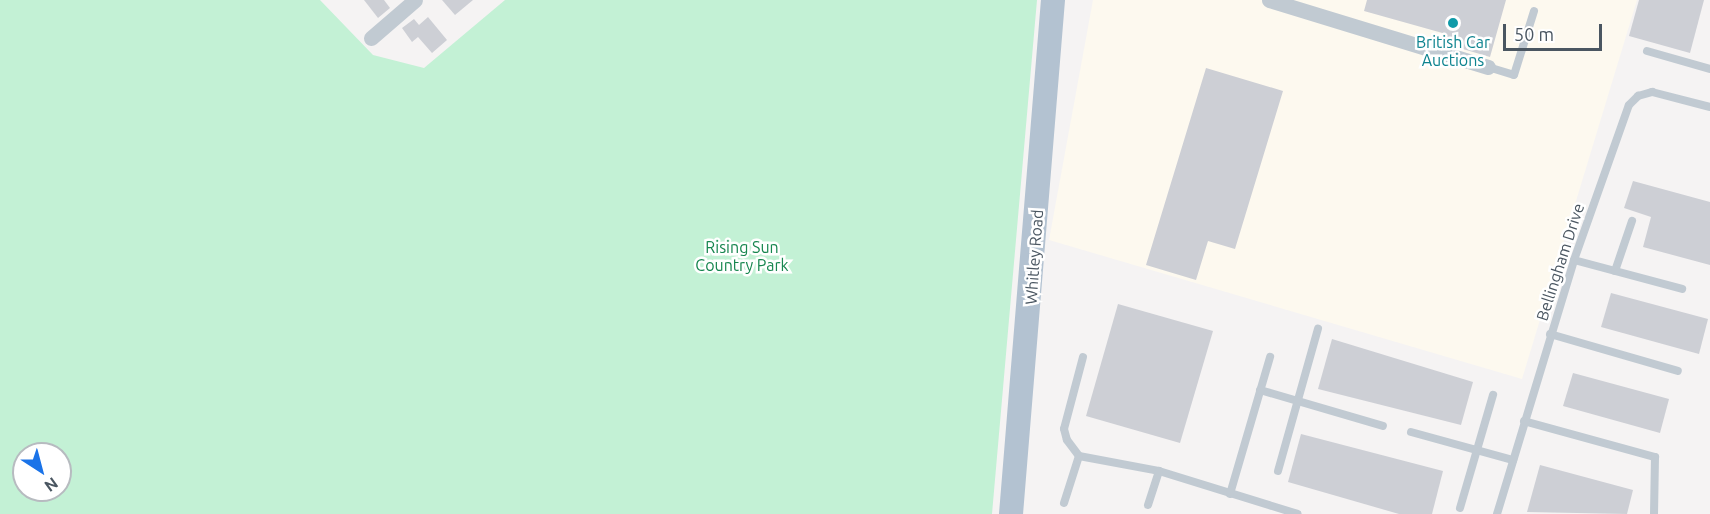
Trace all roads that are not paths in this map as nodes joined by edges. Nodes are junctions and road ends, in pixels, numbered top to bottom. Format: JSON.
{"nodes":[{"id":1,"x":415,"y":0,"type":"edge"},
{"id":2,"x":1053,"y":0,"type":"edge"},
{"id":3,"x":1269,"y":0,"type":"edge"},
{"id":4,"x":1534,"y":12,"type":"dead end"},
{"id":5,"x":371,"y":38,"type":"dead end"},
{"id":6,"x":1647,"y":51,"type":"dead end"},
{"id":7,"x":1488,"y":67,"type":"joint"},
{"id":8,"x":1710,"y":69,"type":"edge"},
{"id":9,"x":1710,"y":107,"type":"edge"},
{"id":10,"x":1632,"y":221,"type":"dead end"},
{"id":11,"x":1574,"y":260,"type":"junction"},
{"id":12,"x":1615,"y":271,"type":"junction"},
{"id":13,"x":1682,"y":289,"type":"dead end"},
{"id":14,"x":1318,"y":329,"type":"dead end"},
{"id":15,"x":1550,"y":334,"type":"junction"},
{"id":16,"x":1083,"y":357,"type":"dead end"},
{"id":17,"x":1270,"y":357,"type":"dead end"},
{"id":18,"x":1678,"y":371,"type":"dead end"},
{"id":19,"x":1260,"y":390,"type":"junction"},
{"id":20,"x":1493,"y":395,"type":"dead end"},
{"id":21,"x":1297,"y":400,"type":"junction"},
{"id":22,"x":1524,"y":421,"type":"junction"},
{"id":23,"x":1383,"y":426,"type":"dead end"},
{"id":24,"x":1412,"y":432,"type":"dead end"},
{"id":25,"x":1477,"y":450,"type":"junction"},
{"id":26,"x":1079,"y":456,"type":"junction"},
{"id":27,"x":1513,"y":460,"type":"junction"},
{"id":28,"x":1159,"y":471,"type":"junction"},
{"id":29,"x":1278,"y":471,"type":"dead end"},
{"id":30,"x":1230,"y":494,"type":"junction"},
{"id":31,"x":1064,"y":503,"type":"dead end"},
{"id":32,"x":1149,"y":505,"type":"dead end"},
{"id":33,"x":1460,"y":508,"type":"dead end"},
{"id":34,"x":1011,"y":514,"type":"edge"},
{"id":35,"x":1298,"y":514,"type":"edge"},
{"id":36,"x":1497,"y":514,"type":"edge"},
{"id":37,"x":1654,"y":514,"type":"edge"}],
"edges":[{"from":1,"to":5,"type":"street"},
{"from":2,"to":34,"type":"main road","name":"Whitley Road"},
{"from":3,"to":7,"type":"street"},
{"from":4,"to":7,"type":"lane"},
{"from":6,"to":8,"type":"lane"},
{"from":9,"to":11,"type":"lane","name":"Bellingham Drive"},
{"from":10,"to":12,"type":"lane"},
{"from":11,"to":12,"type":"lane"},
{"from":11,"to":15,"type":"lane","name":"Bellingham Drive"},
{"from":12,"to":13,"type":"lane"},
{"from":14,"to":21,"type":"lane"},
{"from":15,"to":18,"type":"lane"},
{"from":15,"to":22,"type":"lane","name":"Bellingham Drive"},
{"from":16,"to":26,"type":"lane"},
{"from":17,"to":19,"type":"lane"},
{"from":19,"to":21,"type":"lane"},
{"from":19,"to":30,"type":"lane"},
{"from":20,"to":25,"type":"lane"},
{"from":21,"to":23,"type":"lane"},
{"from":21,"to":29,"type":"lane"},
{"from":22,"to":27,"type":"lane","name":"Bellingham Drive"},
{"from":22,"to":37,"type":"lane"},
{"from":24,"to":25,"type":"lane"},
{"from":25,"to":27,"type":"lane"},
{"from":25,"to":33,"type":"lane"},
{"from":26,"to":28,"type":"lane"},
{"from":26,"to":31,"type":"lane"},
{"from":27,"to":36,"type":"lane","name":"Bellingham Drive"},
{"from":28,"to":30,"type":"lane"},
{"from":28,"to":32,"type":"lane"},
{"from":30,"to":35,"type":"lane"}]}
